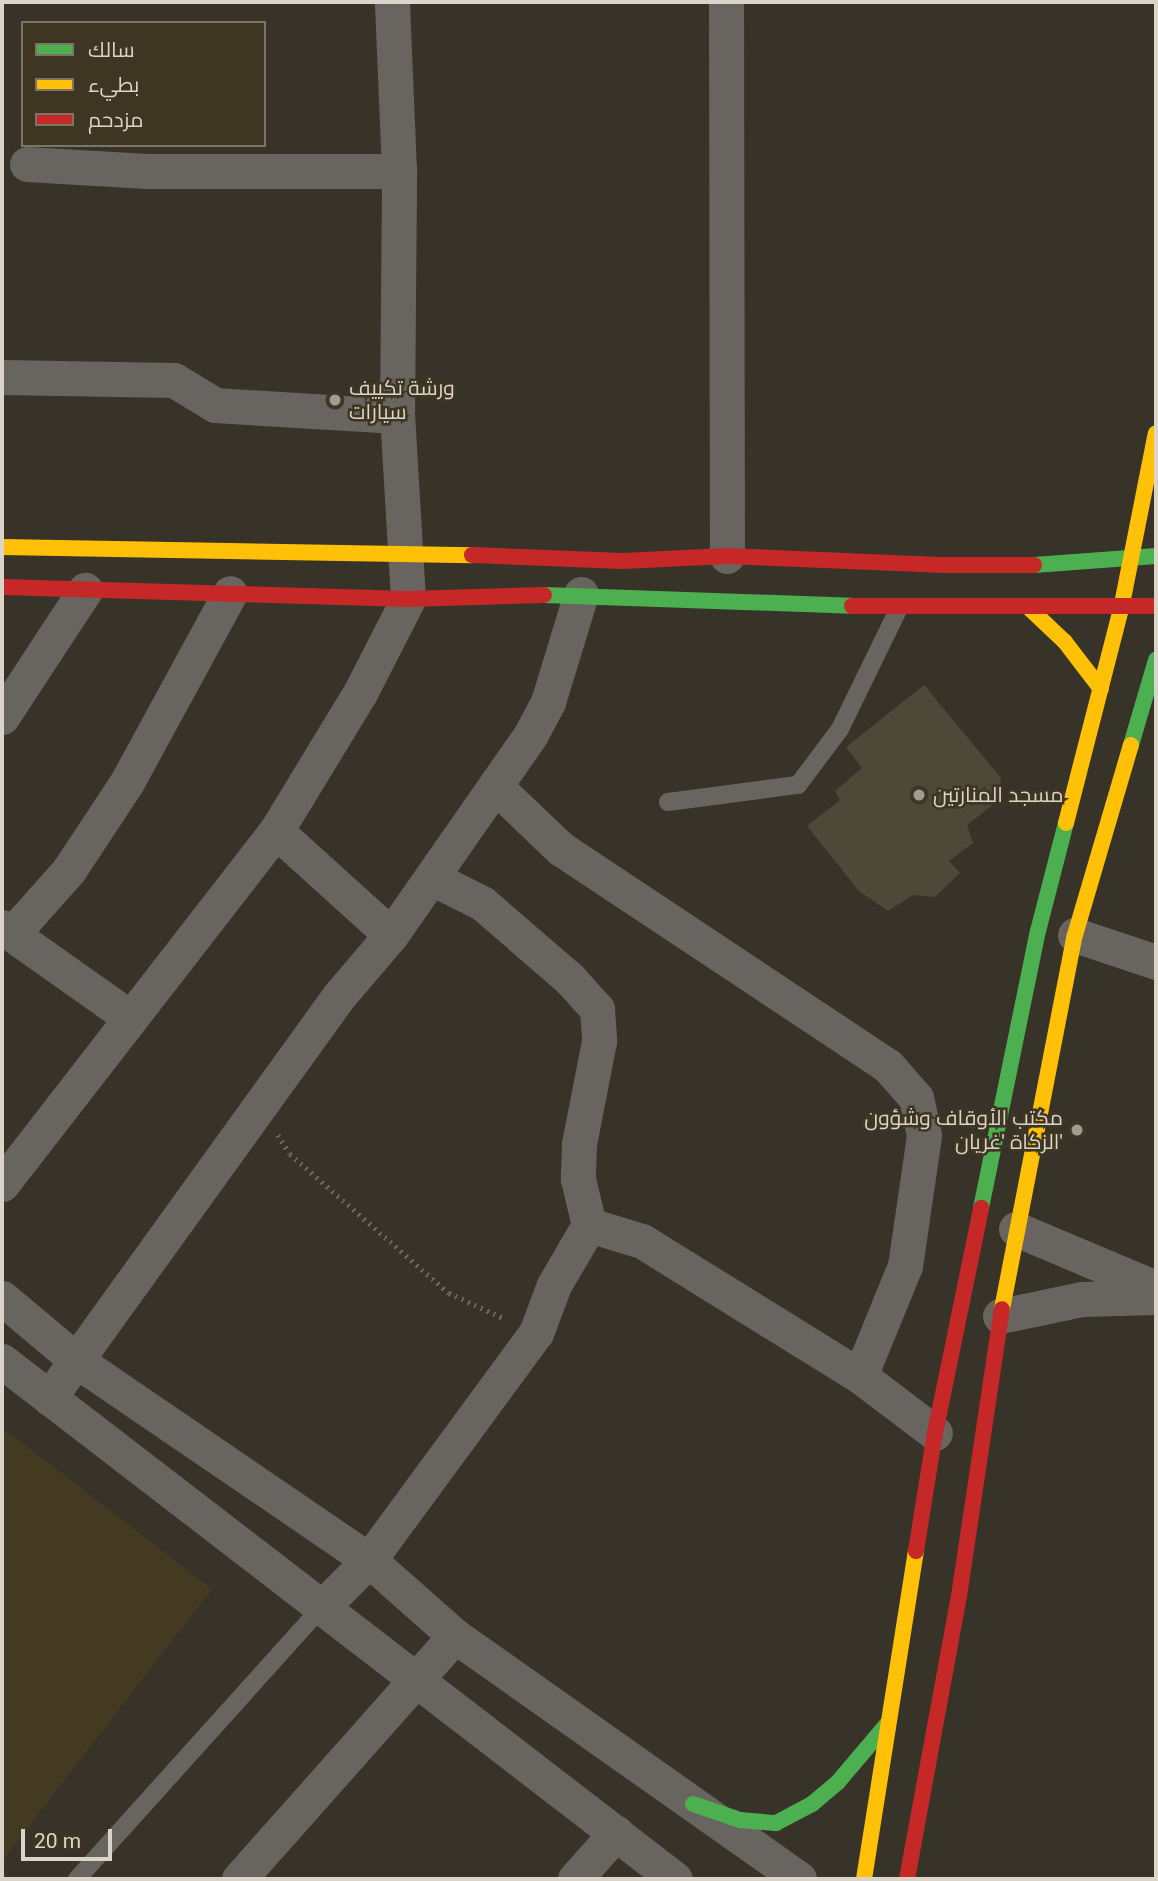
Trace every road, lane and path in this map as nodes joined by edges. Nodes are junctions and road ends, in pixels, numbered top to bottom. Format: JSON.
{"nodes":[{"id":1,"x":392,"y":2,"type":"edge"},
{"id":2,"x":726,"y":2,"type":"edge"},
{"id":3,"x":27,"y":164,"type":"dead end"},
{"id":4,"x":399,"y":171,"type":"junction"},
{"id":5,"x":2,"y":377,"type":"edge"},
{"id":6,"x":397,"y":416,"type":"junction"},
{"id":7,"x":1156,"y":433,"type":"edge"},
{"id":8,"x":2,"y":547,"type":"edge"},
{"id":9,"x":403,"y":552,"type":"junction"},
{"id":10,"x":727,"y":556,"type":"junction"},
{"id":11,"x":1131,"y":556,"type":"junction"},
{"id":12,"x":1156,"y":556,"type":"edge"},
{"id":13,"x":623,"y":578,"type":"junction"},
{"id":14,"x":2,"y":587,"type":"edge"},
{"id":15,"x":85,"y":590,"type":"junction"},
{"id":16,"x":230,"y":593,"type":"junction"},
{"id":17,"x":581,"y":594,"type":"junction"},
{"id":18,"x":408,"y":599,"type":"junction"},
{"id":19,"x":1156,"y":606,"type":"edge"},
{"id":20,"x":1028,"y":607,"type":"junction"},
{"id":21,"x":899,"y":608,"type":"junction"},
{"id":22,"x":1121,"y":609,"type":"junction"},
{"id":23,"x":1156,"y":660,"type":"edge"},
{"id":24,"x":1101,"y":689,"type":"junction"},
{"id":25,"x":2,"y":717,"type":"edge"},
{"id":26,"x":495,"y":786,"type":"junction"},
{"id":27,"x":668,"y":802,"type":"dead end"},
{"id":28,"x":276,"y":831,"type":"junction"},
{"id":29,"x":432,"y":878,"type":"junction"},
{"id":30,"x":7,"y":931,"type":"edge"},
{"id":31,"x":391,"y":935,"type":"junction"},
{"id":32,"x":1075,"y":935,"type":"junction"},
{"id":33,"x":1156,"y":962,"type":"edge"},
{"id":34,"x":129,"y":1017,"type":"junction"},
{"id":35,"x":260,"y":1104,"type":"junction"},
{"id":36,"x":2,"y":1184,"type":"edge"},
{"id":37,"x":589,"y":1225,"type":"junction"},
{"id":38,"x":1016,"y":1229,"type":"junction"},
{"id":39,"x":1156,"y":1288,"type":"edge"},
{"id":40,"x":1156,"y":1297,"type":"edge"},
{"id":41,"x":2,"y":1298,"type":"edge"},
{"id":42,"x":1000,"y":1316,"type":"junction"},
{"id":43,"x":536,"y":1333,"type":"junction"},
{"id":44,"x":2,"y":1361,"type":"edge"},
{"id":45,"x":77,"y":1361,"type":"junction"},
{"id":46,"x":860,"y":1376,"type":"junction"},
{"id":47,"x":49,"y":1398,"type":"junction"},
{"id":48,"x":935,"y":1433,"type":"junction"},
{"id":49,"x":369,"y":1560,"type":"junction"},
{"id":50,"x":322,"y":1607,"type":"junction"},
{"id":51,"x":455,"y":1636,"type":"junction"},
{"id":52,"x":417,"y":1680,"type":"junction"},
{"id":53,"x":889,"y":1721,"type":"junction"},
{"id":54,"x":693,"y":1804,"type":"junction"},
{"id":55,"x":616,"y":1833,"type":"junction"},
{"id":56,"x":77,"y":1879,"type":"edge"},
{"id":57,"x":239,"y":1879,"type":"edge"},
{"id":58,"x":575,"y":1879,"type":"edge"},
{"id":59,"x":675,"y":1879,"type":"edge"},
{"id":60,"x":799,"y":1879,"type":"edge"},
{"id":61,"x":864,"y":1879,"type":"edge"},
{"id":62,"x":907,"y":1879,"type":"edge"}],
"edges":[{"from":1,"to":4,"type":"street"},
{"from":2,"to":10,"type":"street"},
{"from":3,"to":4,"type":"street"},
{"from":4,"to":6,"type":"street"},
{"from":5,"to":6,"type":"street"},
{"from":6,"to":9,"type":"street"},
{"from":7,"to":11,"type":"main road"},
{"from":8,"to":9,"type":"main road"},
{"from":9,"to":13,"type":"main road"},
{"from":9,"to":18,"type":"street"},
{"from":10,"to":11,"type":"main road"},
{"from":10,"to":13,"type":"main road"},
{"from":11,"to":12,"type":"main road"},
{"from":11,"to":22,"type":"main road"},
{"from":13,"to":17,"type":"main road"},
{"from":13,"to":21,"type":"main road"},
{"from":14,"to":15,"type":"main road"},
{"from":15,"to":16,"type":"main road"},
{"from":15,"to":25,"type":"street"},
{"from":16,"to":18,"type":"main road"},
{"from":16,"to":30,"type":"street"},
{"from":17,"to":18,"type":"main road"},
{"from":17,"to":26,"type":"street"},
{"from":18,"to":28,"type":"street"},
{"from":19,"to":22,"type":"main road"},
{"from":20,"to":21,"type":"main road"},
{"from":20,"to":22,"type":"main road"},
{"from":20,"to":24,"type":"main road"},
{"from":21,"to":27,"type":"lane"},
{"from":22,"to":24,"type":"main road"},
{"from":23,"to":32,"type":"main road"},
{"from":24,"to":48,"type":"main road"},
{"from":26,"to":29,"type":"street"},
{"from":26,"to":46,"type":"street"},
{"from":28,"to":31,"type":"street"},
{"from":28,"to":34,"type":"street"},
{"from":29,"to":31,"type":"street"},
{"from":29,"to":37,"type":"street"},
{"from":30,"to":34,"type":"street"},
{"from":31,"to":35,"type":"street"},
{"from":32,"to":33,"type":"street"},
{"from":32,"to":38,"type":"main road"},
{"from":34,"to":36,"type":"street"},
{"from":35,"to":43,"type":"path"},
{"from":35,"to":45,"type":"street"},
{"from":37,"to":43,"type":"street"},
{"from":37,"to":46,"type":"street"},
{"from":38,"to":39,"type":"street"},
{"from":38,"to":42,"type":"main road"},
{"from":40,"to":42,"type":"street"},
{"from":41,"to":45,"type":"street"},
{"from":42,"to":62,"type":"main road"},
{"from":43,"to":49,"type":"street"},
{"from":44,"to":47,"type":"street"},
{"from":45,"to":47,"type":"street"},
{"from":45,"to":49,"type":"street"},
{"from":46,"to":48,"type":"street"},
{"from":47,"to":50,"type":"street"},
{"from":48,"to":53,"type":"main road"},
{"from":49,"to":50,"type":"street"},
{"from":49,"to":51,"type":"street"},
{"from":50,"to":52,"type":"street"},
{"from":50,"to":56,"type":"lane"},
{"from":51,"to":52,"type":"street"},
{"from":51,"to":54,"type":"street"},
{"from":52,"to":55,"type":"street"},
{"from":52,"to":57,"type":"street"},
{"from":53,"to":54,"type":"main road"},
{"from":53,"to":61,"type":"main road"},
{"from":54,"to":60,"type":"street"},
{"from":55,"to":58,"type":"street"},
{"from":55,"to":59,"type":"street"}]}
